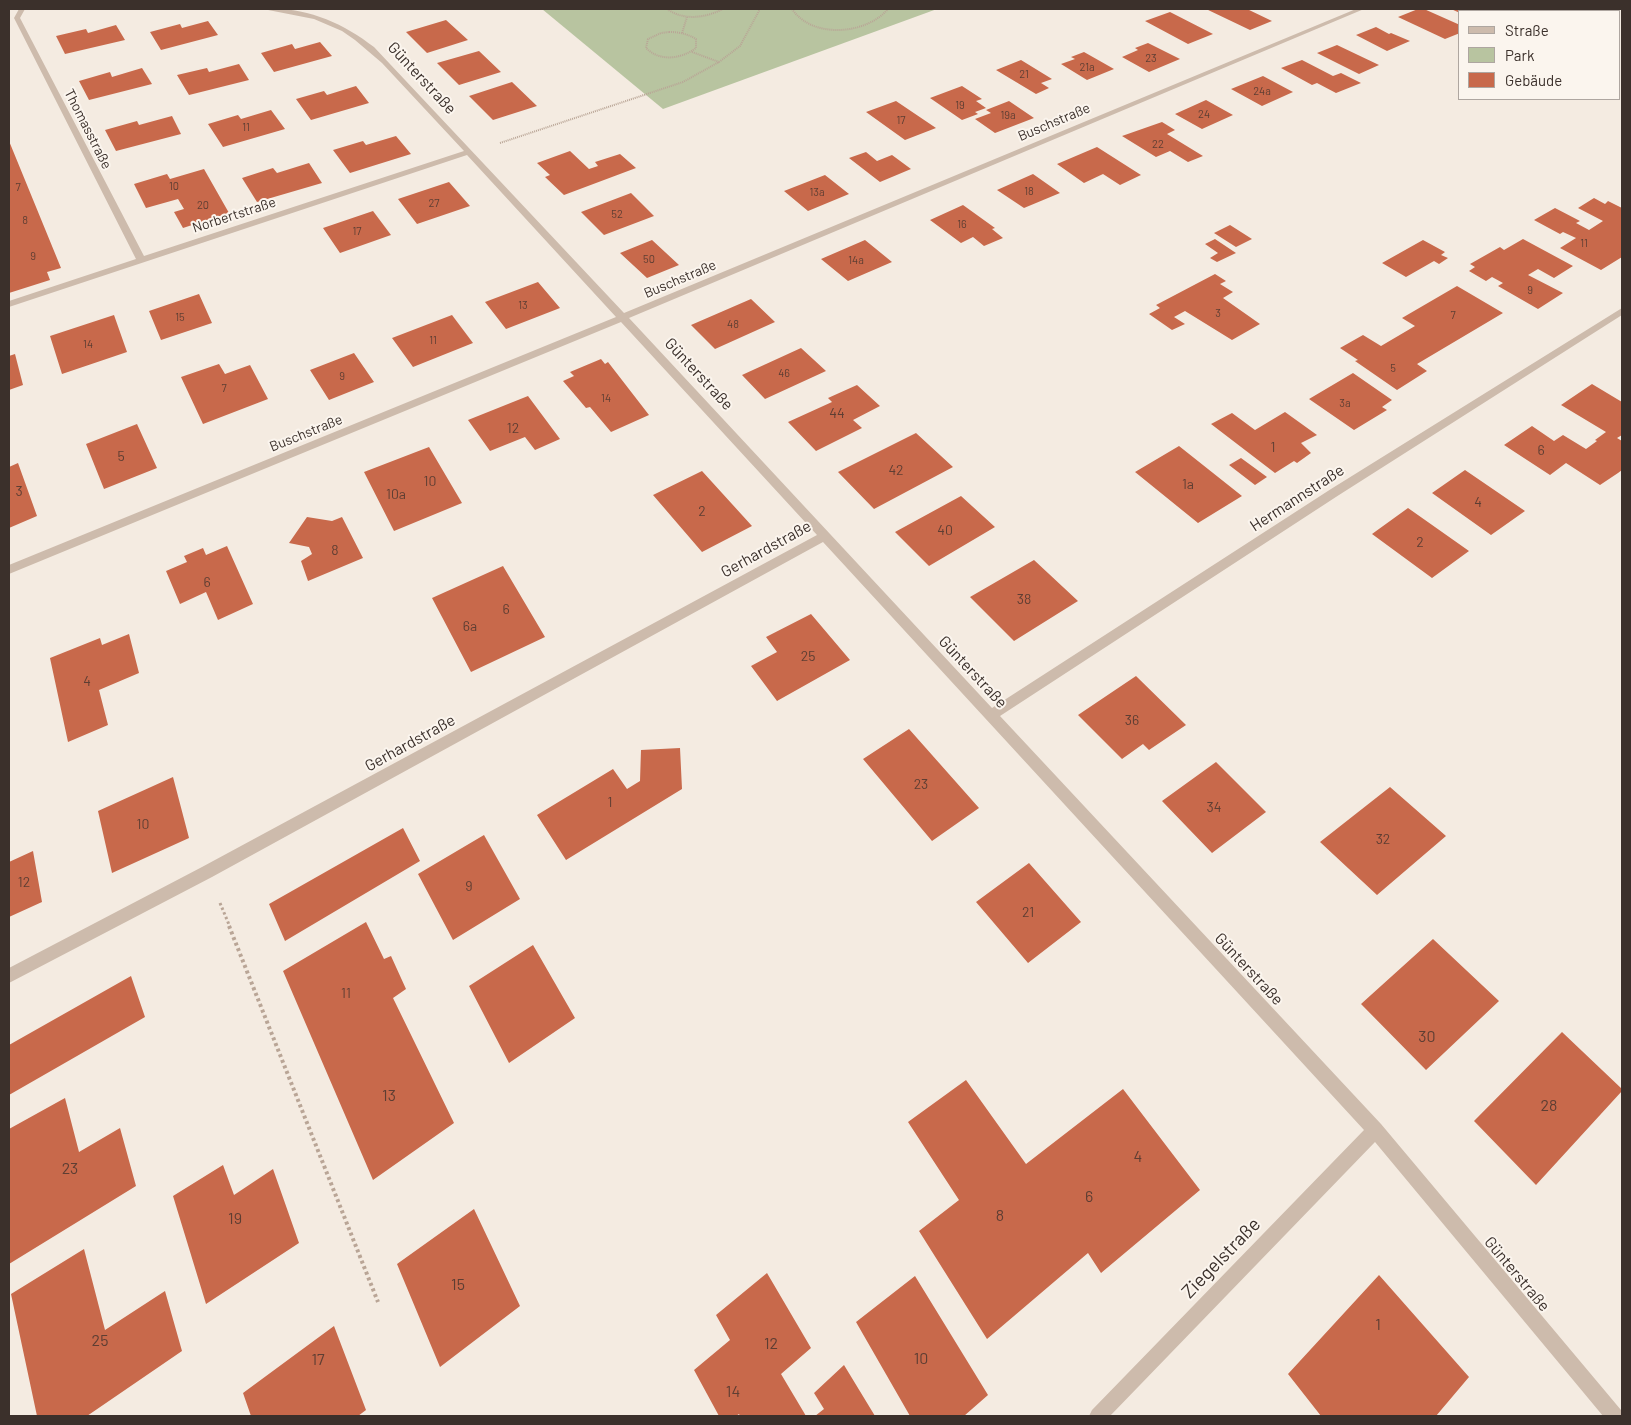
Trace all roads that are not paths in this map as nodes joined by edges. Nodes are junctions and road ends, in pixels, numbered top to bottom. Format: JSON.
{"nodes":[{"id":1,"x":22,"y":9,"type":"edge"},
{"id":2,"x":266,"y":9,"type":"edge"},
{"id":3,"x":1361,"y":9,"type":"edge"},
{"id":4,"x":468,"y":152,"type":"junction"},
{"id":5,"x":141,"y":260,"type":"junction"},
{"id":6,"x":9,"y":304,"type":"edge"},
{"id":7,"x":1622,"y":312,"type":"edge"},
{"id":8,"x":624,"y":317,"type":"junction"},
{"id":9,"x":826,"y":535,"type":"junction"},
{"id":10,"x":9,"y":570,"type":"edge"},
{"id":11,"x":991,"y":716,"type":"junction"},
{"id":12,"x":9,"y":976,"type":"edge"},
{"id":13,"x":1376,"y":1130,"type":"junction"},
{"id":14,"x":1098,"y":1416,"type":"edge"},
{"id":15,"x":1615,"y":1416,"type":"edge"}],
"edges":[{"from":1,"to":5,"type":"street","name":"Thomasstraße"},
{"from":2,"to":4,"type":"street","name":"Günterstraße"},
{"from":3,"to":8,"type":"street","name":"Buschstraße"},
{"from":4,"to":5,"type":"street","name":"Norbertstraße"},
{"from":4,"to":8,"type":"street","name":"Günterstraße"},
{"from":5,"to":6,"type":"street","name":"Norbertstraße"},
{"from":7,"to":11,"type":"street","name":"Hermannstraße"},
{"from":8,"to":9,"type":"street","name":"Günterstraße"},
{"from":8,"to":10,"type":"street","name":"Buschstraße"},
{"from":9,"to":11,"type":"street","name":"Günterstraße"},
{"from":9,"to":12,"type":"street","name":"Gerhardstraße"},
{"from":11,"to":13,"type":"street","name":"Günterstraße"},
{"from":13,"to":14,"type":"street","name":"Ziegelstraße"},
{"from":13,"to":15,"type":"street","name":"Günterstraße"}]}
